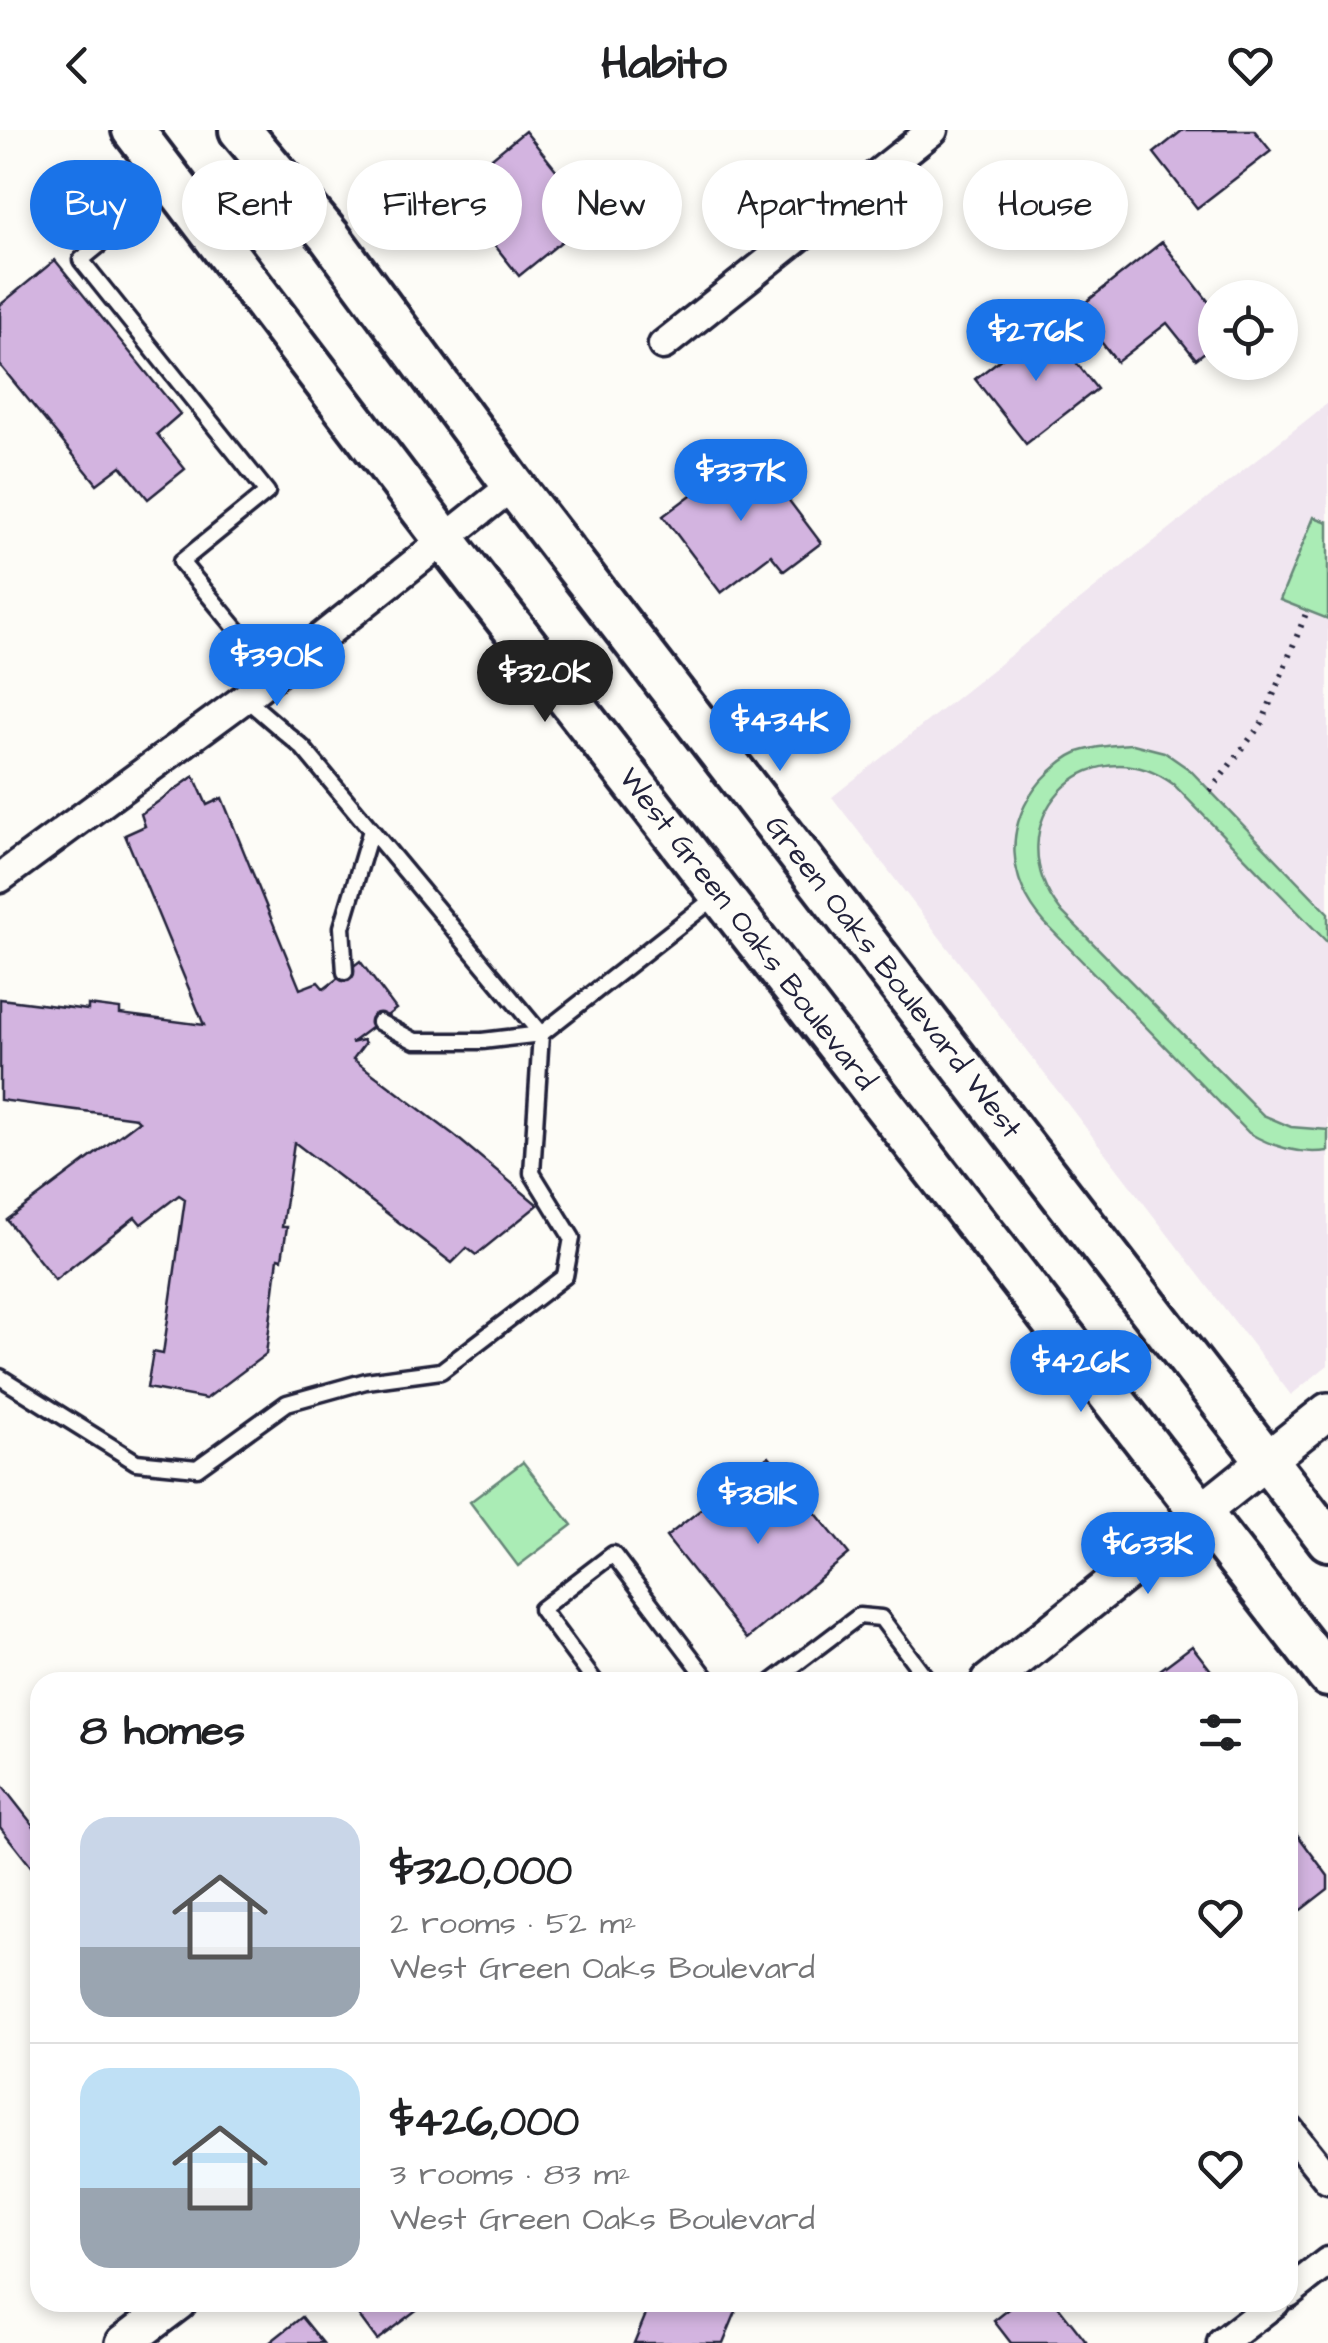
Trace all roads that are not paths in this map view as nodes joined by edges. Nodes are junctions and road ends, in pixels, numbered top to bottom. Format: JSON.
{"nodes":[{"id":1,"x":133,"y":130,"type":"edge"},
{"id":2,"x":240,"y":130,"type":"edge"},
{"id":3,"x":933,"y":130,"type":"edge"},
{"id":4,"x":174,"y":183,"type":"junction"},
{"id":5,"x":664,"y":345,"type":"dead end"},
{"id":6,"x":513,"y":484,"type":"junction"},
{"id":7,"x":444,"y":540,"type":"junction"},
{"id":8,"x":274,"y":674,"type":"junction"},
{"id":9,"x":245,"y":698,"type":"junction"},
{"id":10,"x":371,"y":830,"type":"junction"},
{"id":11,"x":0,"y":878,"type":"edge"},
{"id":12,"x":721,"y":893,"type":"junction"},
{"id":13,"x":345,"y":972,"type":"dead end"},
{"id":14,"x":380,"y":1022,"type":"dead end"},
{"id":15,"x":541,"y":1034,"type":"junction"},
{"id":16,"x":0,"y":1377,"type":"edge"},
{"id":17,"x":1328,"y":1412,"type":"edge"},
{"id":18,"x":1266,"y":1461,"type":"junction"},
{"id":19,"x":1201,"y":1513,"type":"junction"},
{"id":20,"x":1328,"y":1540,"type":"edge"},
{"id":21,"x":587,"y":1672,"type":"edge"},
{"id":22,"x":702,"y":1672,"type":"edge"},
{"id":23,"x":785,"y":1672,"type":"edge"},
{"id":24,"x":921,"y":1672,"type":"edge"},
{"id":25,"x":1002,"y":1672,"type":"edge"},
{"id":26,"x":1328,"y":1676,"type":"edge"},
{"id":27,"x":1298,"y":2141,"type":"edge"},
{"id":28,"x":1328,"y":2178,"type":"edge"},
{"id":29,"x":1328,"y":2262,"type":"edge"},
{"id":30,"x":1298,"y":2285,"type":"edge"},
{"id":31,"x":165,"y":2312,"type":"edge"},
{"id":32,"x":1262,"y":2312,"type":"edge"},
{"id":33,"x":124,"y":2343,"type":"edge"},
{"id":34,"x":1222,"y":2343,"type":"edge"}],
"edges":[{"from":1,"to":4,"type":"main road","name":"West Green Oaks Boulevard"},
{"from":2,"to":6,"type":"main road","name":"Green Oaks Boulevard West"},
{"from":3,"to":5,"type":"street"},
{"from":4,"to":7,"type":"main road","name":"West Green Oaks Boulevard"},
{"from":4,"to":8,"type":"lane"},
{"from":6,"to":7,"type":"street"},
{"from":6,"to":18,"type":"main road","name":"Green Oaks Boulevard West"},
{"from":7,"to":8,"type":"street"},
{"from":7,"to":12,"type":"main road","name":"West Green Oaks Boulevard"},
{"from":8,"to":9,"type":"street"},
{"from":9,"to":10,"type":"lane"},
{"from":9,"to":11,"type":"street"},
{"from":10,"to":13,"type":"lane"},
{"from":10,"to":15,"type":"lane"},
{"from":12,"to":15,"type":"lane"},
{"from":12,"to":19,"type":"main road","name":"West Green Oaks Boulevard"},
{"from":14,"to":15,"type":"lane"},
{"from":15,"to":16,"type":"lane"},
{"from":17,"to":18,"type":"street"},
{"from":18,"to":19,"type":"street"},
{"from":18,"to":20,"type":"main road","name":"Green Oaks Boulevard West"},
{"from":19,"to":25,"type":"street"},
{"from":19,"to":26,"type":"main road","name":"West Green Oaks Boulevard"},
{"from":21,"to":22,"type":"lane"},
{"from":23,"to":24,"type":"lane"},
{"from":27,"to":28,"type":"street"},
{"from":29,"to":30,"type":"street"},
{"from":31,"to":33,"type":"street"},
{"from":32,"to":34,"type":"street"}]}
